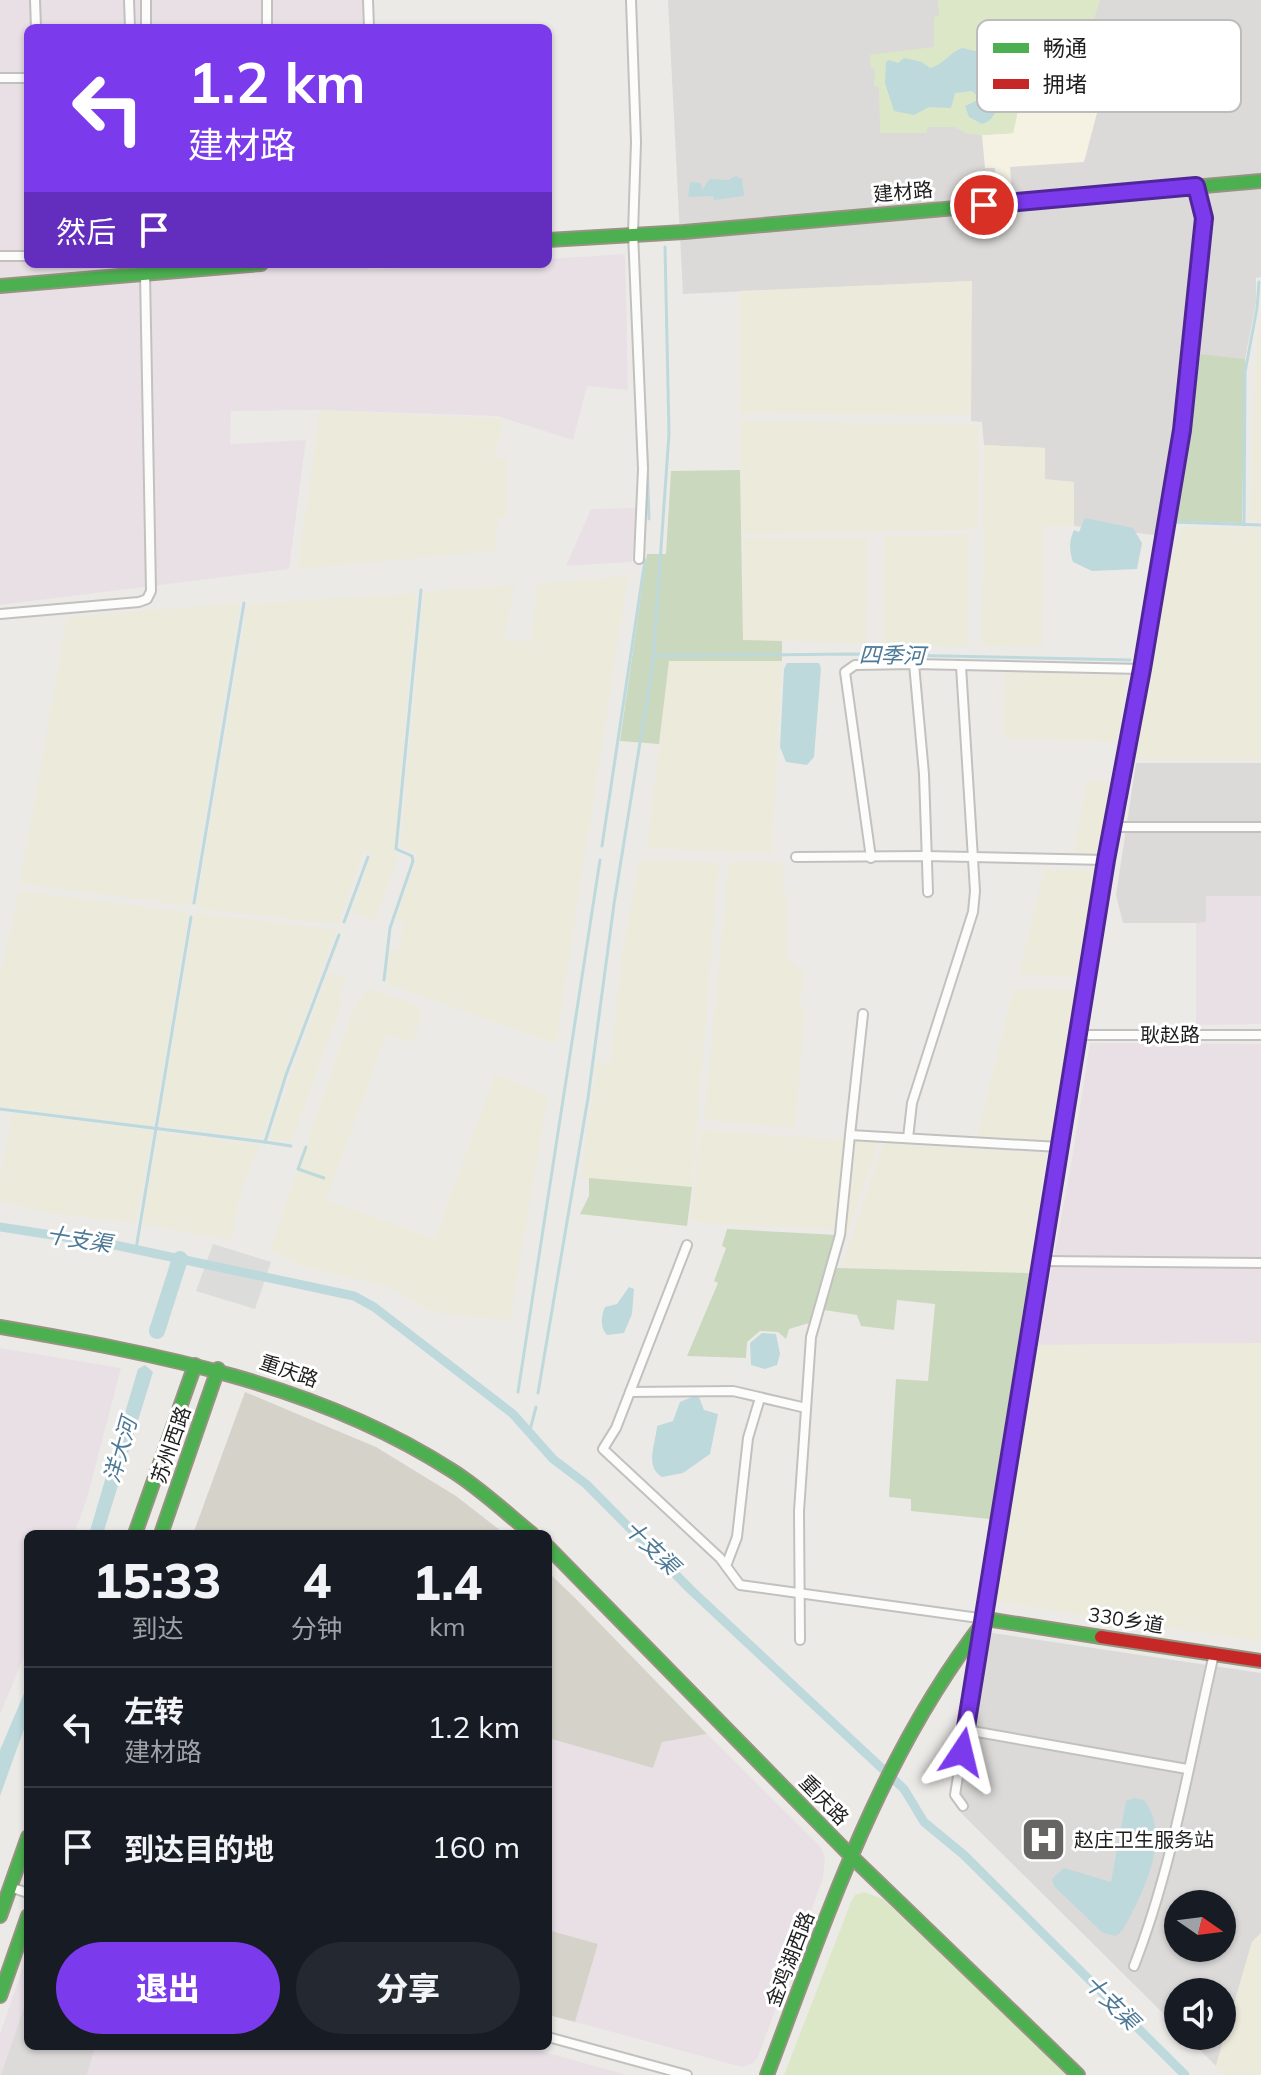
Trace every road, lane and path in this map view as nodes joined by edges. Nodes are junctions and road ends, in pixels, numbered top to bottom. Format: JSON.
{"nodes":[{"id":1,"x":35,"y":0,"type":"edge"},
{"id":2,"x":129,"y":0,"type":"edge"},
{"id":3,"x":146,"y":0,"type":"edge"},
{"id":4,"x":267,"y":0,"type":"edge"},
{"id":5,"x":368,"y":0,"type":"edge"},
{"id":6,"x":631,"y":0,"type":"edge"},
{"id":7,"x":36,"y":24,"type":"edge"},
{"id":8,"x":130,"y":24,"type":"edge"},
{"id":9,"x":146,"y":24,"type":"edge"},
{"id":10,"x":267,"y":24,"type":"edge"},
{"id":11,"x":369,"y":24,"type":"edge"},
{"id":12,"x":0,"y":78,"type":"edge"},
{"id":13,"x":24,"y":78,"type":"edge"},
{"id":14,"x":1261,"y":181,"type":"edge"},
{"id":15,"x":1196,"y":186,"type":"junction"},
{"id":16,"x":633,"y":233,"type":"junction"},
{"id":17,"x":552,"y":240,"type":"edge"},
{"id":18,"x":0,"y":256,"type":"edge"},
{"id":19,"x":24,"y":256,"type":"edge"},
{"id":20,"x":186,"y":268,"type":"edge"},
{"id":21,"x":148,"y":270,"type":"edge"},
{"id":22,"x":0,"y":286,"type":"edge"},
{"id":23,"x":639,"y":559,"type":"dead end"},
{"id":24,"x":0,"y":614,"type":"edge"},
{"id":25,"x":914,"y":664,"type":"junction"},
{"id":26,"x":961,"y":666,"type":"junction"},
{"id":27,"x":1142,"y":669,"type":"junction"},
{"id":28,"x":1112,"y":827,"type":"junction"},
{"id":29,"x":1261,"y":827,"type":"edge"},
{"id":30,"x":925,"y":856,"type":"junction"},
{"id":31,"x":796,"y":857,"type":"dead end"},
{"id":32,"x":972,"y":857,"type":"junction"},
{"id":33,"x":871,"y":858,"type":"junction"},
{"id":34,"x":1106,"y":860,"type":"junction"},
{"id":35,"x":928,"y":892,"type":"dead end"},
{"id":36,"x":863,"y":1014,"type":"dead end"},
{"id":37,"x":1080,"y":1035,"type":"junction"},
{"id":38,"x":1261,"y":1035,"type":"edge"},
{"id":39,"x":850,"y":1135,"type":"junction"},
{"id":40,"x":908,"y":1138,"type":"junction"},
{"id":41,"x":1059,"y":1147,"type":"junction"},
{"id":42,"x":687,"y":1245,"type":"dead end"},
{"id":43,"x":1042,"y":1261,"type":"junction"},
{"id":44,"x":1261,"y":1263,"type":"edge"},
{"id":45,"x":0,"y":1327,"type":"edge"},
{"id":46,"x":195,"y":1365,"type":"junction"},
{"id":47,"x":218,"y":1369,"type":"junction"},
{"id":48,"x":630,"y":1392,"type":"junction"},
{"id":49,"x":760,"y":1398,"type":"junction"},
{"id":50,"x":806,"y":1408,"type":"junction"},
{"id":51,"x":170,"y":1436,"type":"junction"},
{"id":52,"x":192,"y":1445,"type":"junction"},
{"id":53,"x":136,"y":1530,"type":"edge"},
{"id":54,"x":162,"y":1530,"type":"edge"},
{"id":55,"x":527,"y":1530,"type":"edge"},
{"id":56,"x":552,"y":1551,"type":"edge"},
{"id":57,"x":726,"y":1566,"type":"junction"},
{"id":58,"x":799,"y":1593,"type":"junction"},
{"id":59,"x":986,"y":1619,"type":"junction"},
{"id":60,"x":800,"y":1640,"type":"dead end"},
{"id":61,"x":1214,"y":1654,"type":"junction"},
{"id":62,"x":1261,"y":1661,"type":"edge"},
{"id":63,"x":966,"y":1730,"type":"junction"},
{"id":64,"x":1187,"y":1769,"type":"junction"},
{"id":65,"x":963,"y":1806,"type":"dead end"},
{"id":66,"x":24,"y":1848,"type":"edge"},
{"id":67,"x":851,"y":1856,"type":"junction"},
{"id":68,"x":10,"y":1887,"type":"junction"},
{"id":69,"x":24,"y":1892,"type":"edge"},
{"id":70,"x":0,"y":1916,"type":"edge"},
{"id":71,"x":24,"y":1927,"type":"edge"},
{"id":72,"x":1134,"y":1966,"type":"dead end"},
{"id":73,"x":0,"y":1996,"type":"edge"},
{"id":74,"x":552,"y":2038,"type":"edge"},
{"id":75,"x":687,"y":2075,"type":"edge"},
{"id":76,"x":767,"y":2075,"type":"edge"},
{"id":77,"x":1078,"y":2075,"type":"edge"}],
"edges":[{"from":1,"to":7,"type":"street"},
{"from":2,"to":8,"type":"street"},
{"from":3,"to":9,"type":"street"},
{"from":4,"to":10,"type":"street"},
{"from":5,"to":11,"type":"street"},
{"from":6,"to":16,"type":"street"},
{"from":12,"to":13,"type":"street"},
{"from":14,"to":15,"type":"street","name":"建材路"},
{"from":15,"to":16,"type":"street","name":"建材路"},
{"from":15,"to":27,"type":"street"},
{"from":16,"to":17,"type":"street","name":"建材路"},
{"from":16,"to":23,"type":"street"},
{"from":18,"to":19,"type":"street"},
{"from":20,"to":21,"type":"street"},
{"from":21,"to":22,"type":"street"},
{"from":21,"to":24,"type":"street"},
{"from":25,"to":26,"type":"street"},
{"from":25,"to":30,"type":"street"},
{"from":25,"to":33,"type":"street"},
{"from":26,"to":27,"type":"street"},
{"from":26,"to":32,"type":"street"},
{"from":27,"to":28,"type":"street"},
{"from":28,"to":29,"type":"street"},
{"from":28,"to":34,"type":"street"},
{"from":30,"to":32,"type":"street"},
{"from":30,"to":33,"type":"street"},
{"from":30,"to":35,"type":"street"},
{"from":31,"to":33,"type":"street"},
{"from":32,"to":34,"type":"street"},
{"from":32,"to":40,"type":"street"},
{"from":34,"to":37,"type":"street"},
{"from":36,"to":39,"type":"street"},
{"from":37,"to":38,"type":"street","name":"耿赵路"},
{"from":37,"to":41,"type":"street"},
{"from":39,"to":40,"type":"street"},
{"from":39,"to":50,"type":"street"},
{"from":40,"to":41,"type":"street"},
{"from":41,"to":43,"type":"street"},
{"from":42,"to":48,"type":"street"},
{"from":43,"to":44,"type":"street"},
{"from":43,"to":59,"type":"street"},
{"from":45,"to":46,"type":"street","name":"重庆路"},
{"from":46,"to":47,"type":"street","name":"重庆路"},
{"from":46,"to":51,"type":"street","name":"苏州西路"},
{"from":47,"to":52,"type":"street","name":"苏州西路"},
{"from":47,"to":55,"type":"street","name":"重庆路"},
{"from":48,"to":49,"type":"street"},
{"from":48,"to":57,"type":"street"},
{"from":49,"to":50,"type":"street"},
{"from":49,"to":57,"type":"street"},
{"from":50,"to":58,"type":"street"},
{"from":51,"to":52,"type":"street"},
{"from":51,"to":53,"type":"street","name":"苏州西路"},
{"from":52,"to":54,"type":"street","name":"苏州西路"},
{"from":56,"to":67,"type":"street","name":"重庆路"},
{"from":57,"to":58,"type":"street"},
{"from":58,"to":59,"type":"street"},
{"from":58,"to":60,"type":"street"},
{"from":59,"to":61,"type":"street","name":"330乡道"},
{"from":59,"to":63,"type":"street"},
{"from":59,"to":67,"type":"street","name":"金鸡湖西路"},
{"from":61,"to":62,"type":"street","name":"330乡道"},
{"from":61,"to":64,"type":"street"},
{"from":63,"to":64,"type":"street"},
{"from":63,"to":65,"type":"street"},
{"from":64,"to":72,"type":"street"},
{"from":66,"to":68,"type":"street"},
{"from":67,"to":76,"type":"street","name":"金鸡湖西路"},
{"from":67,"to":77,"type":"street","name":"重庆路"},
{"from":68,"to":69,"type":"street"},
{"from":68,"to":70,"type":"street"},
{"from":71,"to":73,"type":"street"},
{"from":74,"to":75,"type":"street"}]}
